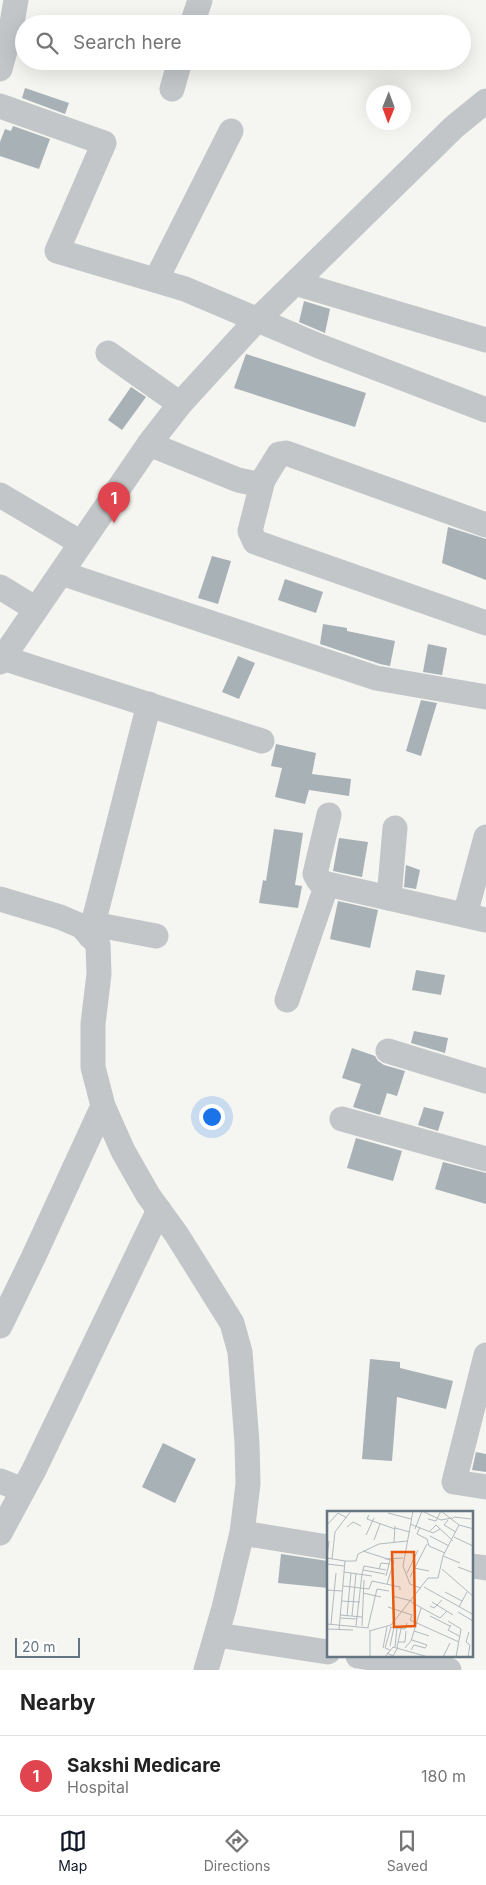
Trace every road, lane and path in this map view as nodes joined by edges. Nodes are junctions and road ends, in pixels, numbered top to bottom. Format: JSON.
{"nodes":[{"id":1,"x":16,"y":0,"type":"edge"},
{"id":2,"x":200,"y":0,"type":"edge"},
{"id":3,"x":195,"y":15,"type":"edge"},
{"id":4,"x":0,"y":69,"type":"edge"},
{"id":5,"x":177,"y":70,"type":"edge"},
{"id":6,"x":172,"y":89,"type":"dead end"},
{"id":7,"x":486,"y":101,"type":"edge"},
{"id":8,"x":0,"y":106,"type":"edge"},
{"id":9,"x":231,"y":131,"type":"dead end"},
{"id":10,"x":156,"y":280,"type":"junction"},
{"id":11,"x":295,"y":283,"type":"junction"},
{"id":12,"x":258,"y":320,"type":"junction"},
{"id":13,"x":486,"y":340,"type":"edge"},
{"id":14,"x":108,"y":353,"type":"dead end"},
{"id":15,"x":180,"y":404,"type":"junction"},
{"id":16,"x":486,"y":410,"type":"edge"},
{"id":17,"x":149,"y":444,"type":"junction"},
{"id":18,"x":263,"y":480,"type":"junction"},
{"id":19,"x":0,"y":495,"type":"edge"},
{"id":20,"x":486,"y":525,"type":"edge"},
{"id":21,"x":81,"y":543,"type":"junction"},
{"id":22,"x":61,"y":573,"type":"junction"},
{"id":23,"x":0,"y":587,"type":"edge"},
{"id":24,"x":36,"y":609,"type":"junction"},
{"id":25,"x":486,"y":623,"type":"edge"},
{"id":26,"x":2,"y":660,"type":"edge"},
{"id":27,"x":486,"y":697,"type":"edge"},
{"id":28,"x":149,"y":704,"type":"junction"},
{"id":29,"x":262,"y":741,"type":"dead end"},
{"id":30,"x":329,"y":815,"type":"dead end"},
{"id":31,"x":395,"y":828,"type":"dead end"},
{"id":32,"x":486,"y":837,"type":"edge"},
{"id":33,"x":327,"y":884,"type":"junction"},
{"id":34,"x":389,"y":898,"type":"junction"},
{"id":35,"x":0,"y":899,"type":"edge"},
{"id":36,"x":476,"y":917,"type":"edge"},
{"id":37,"x":92,"y":930,"type":"junction"},
{"id":38,"x":156,"y":936,"type":"dead end"},
{"id":39,"x":287,"y":1000,"type":"dead end"},
{"id":40,"x":388,"y":1051,"type":"dead end"},
{"id":41,"x":486,"y":1081,"type":"edge"},
{"id":42,"x":103,"y":1106,"type":"junction"},
{"id":43,"x":342,"y":1119,"type":"dead end"},
{"id":44,"x":486,"y":1159,"type":"edge"},
{"id":45,"x":159,"y":1210,"type":"junction"},
{"id":46,"x":1,"y":1320,"type":"edge"},
{"id":47,"x":486,"y":1354,"type":"edge"},
{"id":48,"x":0,"y":1480,"type":"edge"},
{"id":49,"x":486,"y":1487,"type":"edge"},
{"id":50,"x":23,"y":1490,"type":"junction"},
{"id":51,"x":0,"y":1533,"type":"edge"},
{"id":52,"x":242,"y":1533,"type":"junction"},
{"id":53,"x":327,"y":1547,"type":"edge"},
{"id":54,"x":216,"y":1635,"type":"junction"},
{"id":55,"x":327,"y":1652,"type":"edge"},
{"id":56,"x":371,"y":1658,"type":"edge"},
{"id":57,"x":206,"y":1670,"type":"edge"},
{"id":58,"x":449,"y":1670,"type":"edge"}],
"edges":[{"from":1,"to":4,"type":"street"},
{"from":2,"to":3,"type":"street"},
{"from":5,"to":6,"type":"street"},
{"from":7,"to":11,"type":"street"},
{"from":8,"to":10,"type":"street"},
{"from":9,"to":10,"type":"street"},
{"from":10,"to":12,"type":"street"},
{"from":11,"to":12,"type":"street"},
{"from":11,"to":13,"type":"street"},
{"from":12,"to":15,"type":"street"},
{"from":12,"to":16,"type":"street"},
{"from":14,"to":15,"type":"street"},
{"from":15,"to":17,"type":"street"},
{"from":17,"to":18,"type":"street"},
{"from":17,"to":21,"type":"street"},
{"from":18,"to":20,"type":"street"},
{"from":18,"to":25,"type":"street"},
{"from":19,"to":21,"type":"street"},
{"from":21,"to":22,"type":"street"},
{"from":22,"to":24,"type":"street"},
{"from":22,"to":27,"type":"street"},
{"from":23,"to":24,"type":"street"},
{"from":24,"to":26,"type":"street"},
{"from":26,"to":28,"type":"street"},
{"from":28,"to":29,"type":"street"},
{"from":28,"to":37,"type":"street"},
{"from":30,"to":33,"type":"street"},
{"from":31,"to":34,"type":"street"},
{"from":32,"to":36,"type":"street"},
{"from":33,"to":34,"type":"street"},
{"from":33,"to":39,"type":"street"},
{"from":34,"to":36,"type":"street"},
{"from":35,"to":37,"type":"street"},
{"from":37,"to":38,"type":"street"},
{"from":37,"to":42,"type":"street"},
{"from":40,"to":41,"type":"street"},
{"from":42,"to":45,"type":"street"},
{"from":42,"to":46,"type":"street"},
{"from":43,"to":44,"type":"street"},
{"from":45,"to":50,"type":"street"},
{"from":45,"to":52,"type":"street"},
{"from":47,"to":49,"type":"street"},
{"from":48,"to":50,"type":"street"},
{"from":50,"to":51,"type":"street"},
{"from":52,"to":53,"type":"street"},
{"from":52,"to":54,"type":"street"},
{"from":54,"to":55,"type":"street"},
{"from":54,"to":57,"type":"street"},
{"from":56,"to":58,"type":"street"}]}
